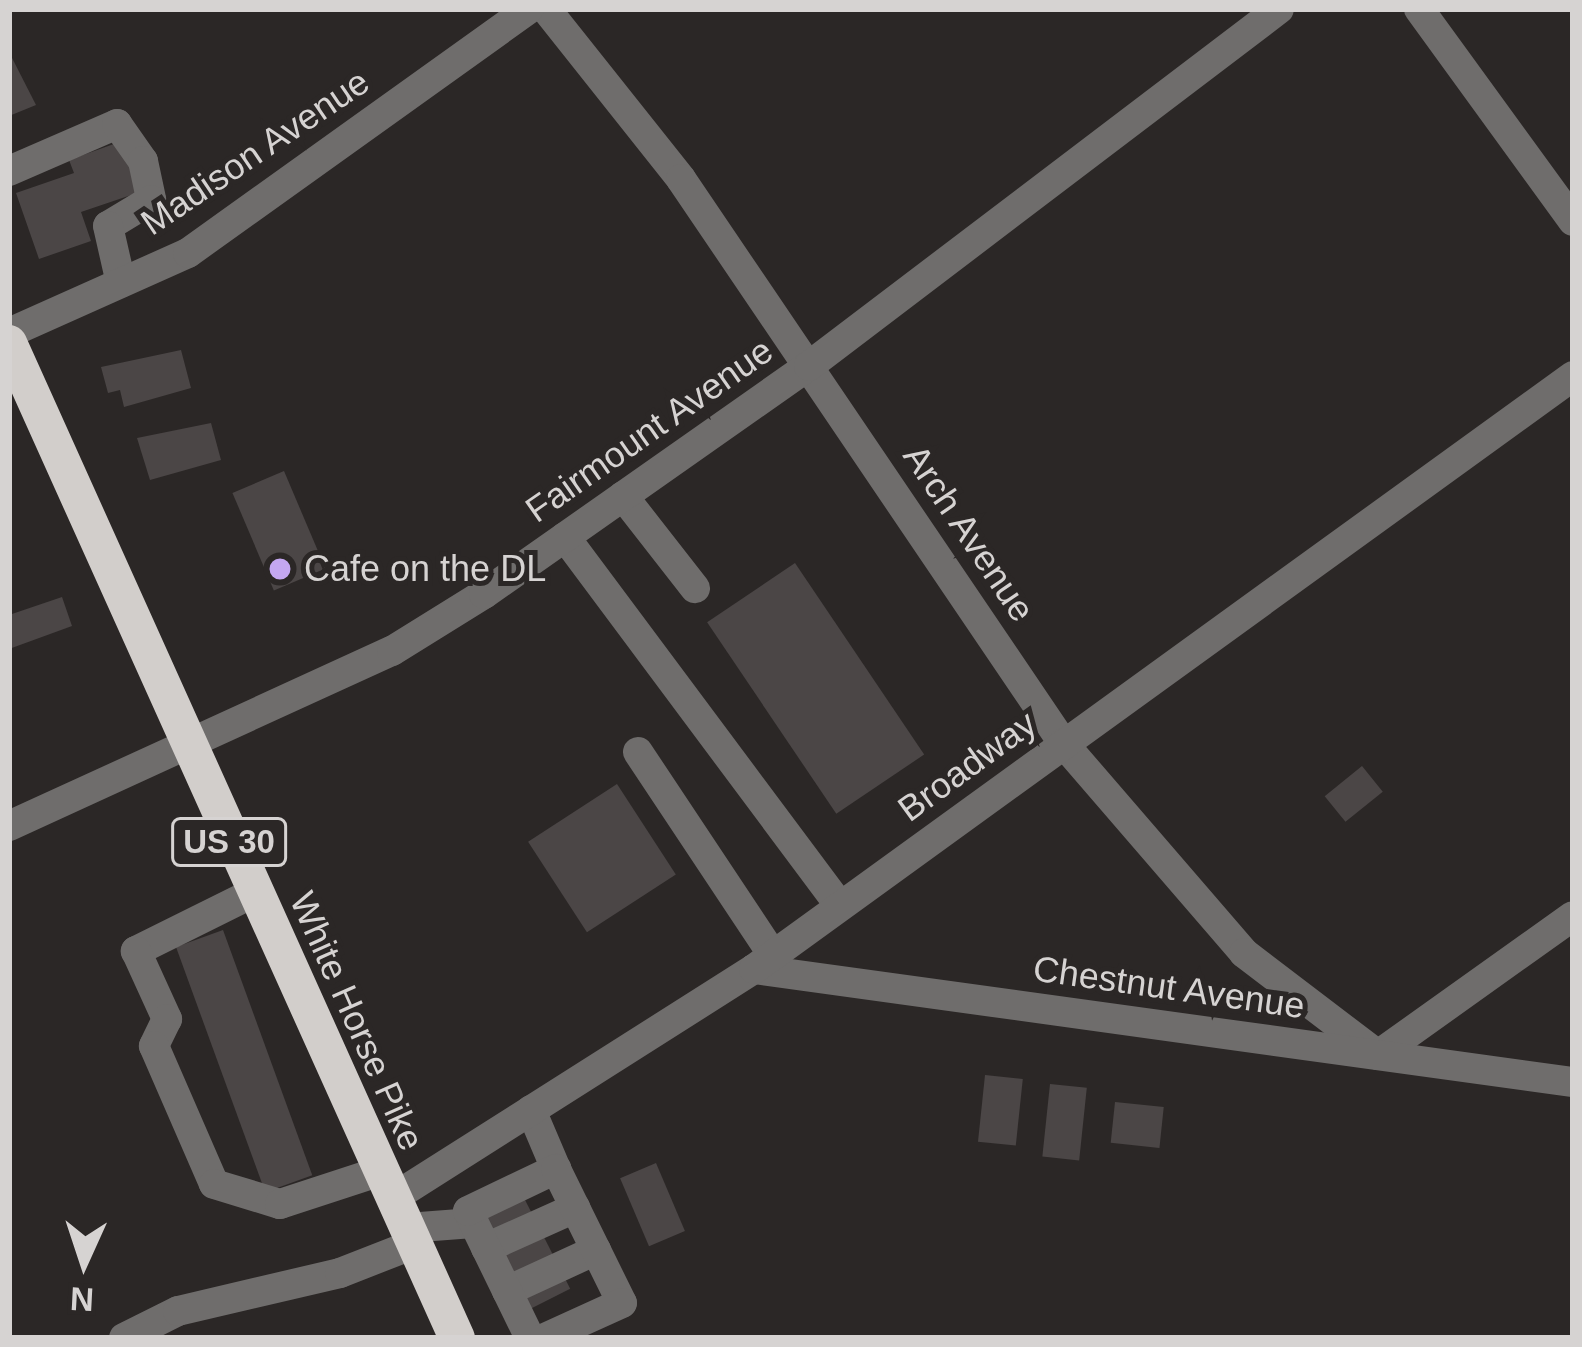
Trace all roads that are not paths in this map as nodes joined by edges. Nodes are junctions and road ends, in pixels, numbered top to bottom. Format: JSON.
{"nodes":[{"id":1,"x":530,"y":9,"type":"edge"},
{"id":2,"x":547,"y":9,"type":"edge"},
{"id":3,"x":1279,"y":9,"type":"edge"},
{"id":4,"x":1419,"y":9,"type":"edge"},
{"id":5,"x":9,"y":171,"type":"edge"},
{"id":6,"x":1573,"y":221,"type":"edge"},
{"id":7,"x":121,"y":283,"type":"junction"},
{"id":8,"x":9,"y":333,"type":"edge"},
{"id":9,"x":9,"y":343,"type":"edge"},
{"id":10,"x":809,"y":366,"type":"junction"},
{"id":11,"x":1573,"y":376,"type":"edge"},
{"id":12,"x":623,"y":496,"type":"junction"},
{"id":13,"x":565,"y":537,"type":"junction"},
{"id":14,"x":695,"y":588,"type":"dead end"},
{"id":15,"x":1064,"y":743,"type":"junction"},
{"id":16,"x":187,"y":750,"type":"junction"},
{"id":17,"x":638,"y":752,"type":"dead end"},
{"id":18,"x":9,"y":826,"type":"edge"},
{"id":19,"x":253,"y":893,"type":"junction"},
{"id":20,"x":840,"y":906,"type":"junction"},
{"id":21,"x":1573,"y":916,"type":"edge"},
{"id":22,"x":764,"y":962,"type":"junction"},
{"id":23,"x":1378,"y":1055,"type":"junction"},
{"id":24,"x":1573,"y":1082,"type":"edge"},
{"id":25,"x":530,"y":1110,"type":"junction"},
{"id":26,"x":471,"y":1148,"type":"junction"},
{"id":27,"x":556,"y":1169,"type":"junction"},
{"id":28,"x":496,"y":1198,"type":"junction"},
{"id":29,"x":575,"y":1208,"type":"junction"},
{"id":30,"x":398,"y":1210,"type":"junction"},
{"id":31,"x":480,"y":1235,"type":"junction"},
{"id":32,"x":596,"y":1250,"type":"junction"},
{"id":33,"x":506,"y":1291,"type":"junction"},
{"id":34,"x":124,"y":1338,"type":"edge"},
{"id":35,"x":457,"y":1338,"type":"edge"},
{"id":36,"x":530,"y":1338,"type":"edge"},
{"id":37,"x":545,"y":1338,"type":"edge"}],
"edges":[{"from":1,"to":7,"type":"street","name":"Madison Avenue"},
{"from":2,"to":10,"type":"street","name":"Arch Avenue"},
{"from":3,"to":10,"type":"street","name":"Fairmount Avenue"},
{"from":4,"to":6,"type":"street"},
{"from":5,"to":7,"type":"street"},
{"from":7,"to":8,"type":"street","name":"Madison Avenue"},
{"from":9,"to":16,"type":"highway","name":"White Horse Pike","number":"US 30"},
{"from":10,"to":12,"type":"street","name":"Fairmount Avenue"},
{"from":10,"to":15,"type":"street","name":"Arch Avenue"},
{"from":11,"to":15,"type":"street","name":"Broadway"},
{"from":12,"to":13,"type":"street","name":"Fairmount Avenue"},
{"from":12,"to":14,"type":"street"},
{"from":13,"to":16,"type":"street","name":"Fairmount Avenue"},
{"from":13,"to":20,"type":"street"},
{"from":15,"to":20,"type":"street","name":"Broadway"},
{"from":15,"to":23,"type":"street","name":"Arch Avenue"},
{"from":16,"to":18,"type":"street","name":"Fairmount Avenue"},
{"from":16,"to":19,"type":"highway","name":"White Horse Pike","number":"US 30"},
{"from":17,"to":22,"type":"street"},
{"from":19,"to":30,"type":"highway","name":"White Horse Pike","number":"US 30"},
{"from":19,"to":30,"type":"street"},
{"from":20,"to":22,"type":"street","name":"Broadway"},
{"from":21,"to":23,"type":"street"},
{"from":22,"to":23,"type":"street","name":"Chestnut Avenue"},
{"from":22,"to":25,"type":"street","name":"Broadway"},
{"from":23,"to":24,"type":"street","name":"Chestnut Avenue"},
{"from":25,"to":26,"type":"street","name":"Broadway"},
{"from":25,"to":27,"type":"street"},
{"from":26,"to":28,"type":"street"},
{"from":26,"to":30,"type":"street","name":"Broadway"},
{"from":27,"to":28,"type":"street"},
{"from":27,"to":29,"type":"street"},
{"from":28,"to":31,"type":"street"},
{"from":29,"to":31,"type":"street"},
{"from":29,"to":32,"type":"street"},
{"from":30,"to":31,"type":"street"},
{"from":30,"to":34,"type":"street"},
{"from":30,"to":35,"type":"highway","name":"White Horse Pike","number":"US 30"},
{"from":31,"to":33,"type":"street"},
{"from":32,"to":33,"type":"street"},
{"from":32,"to":37,"type":"street"},
{"from":33,"to":36,"type":"street"}]}
